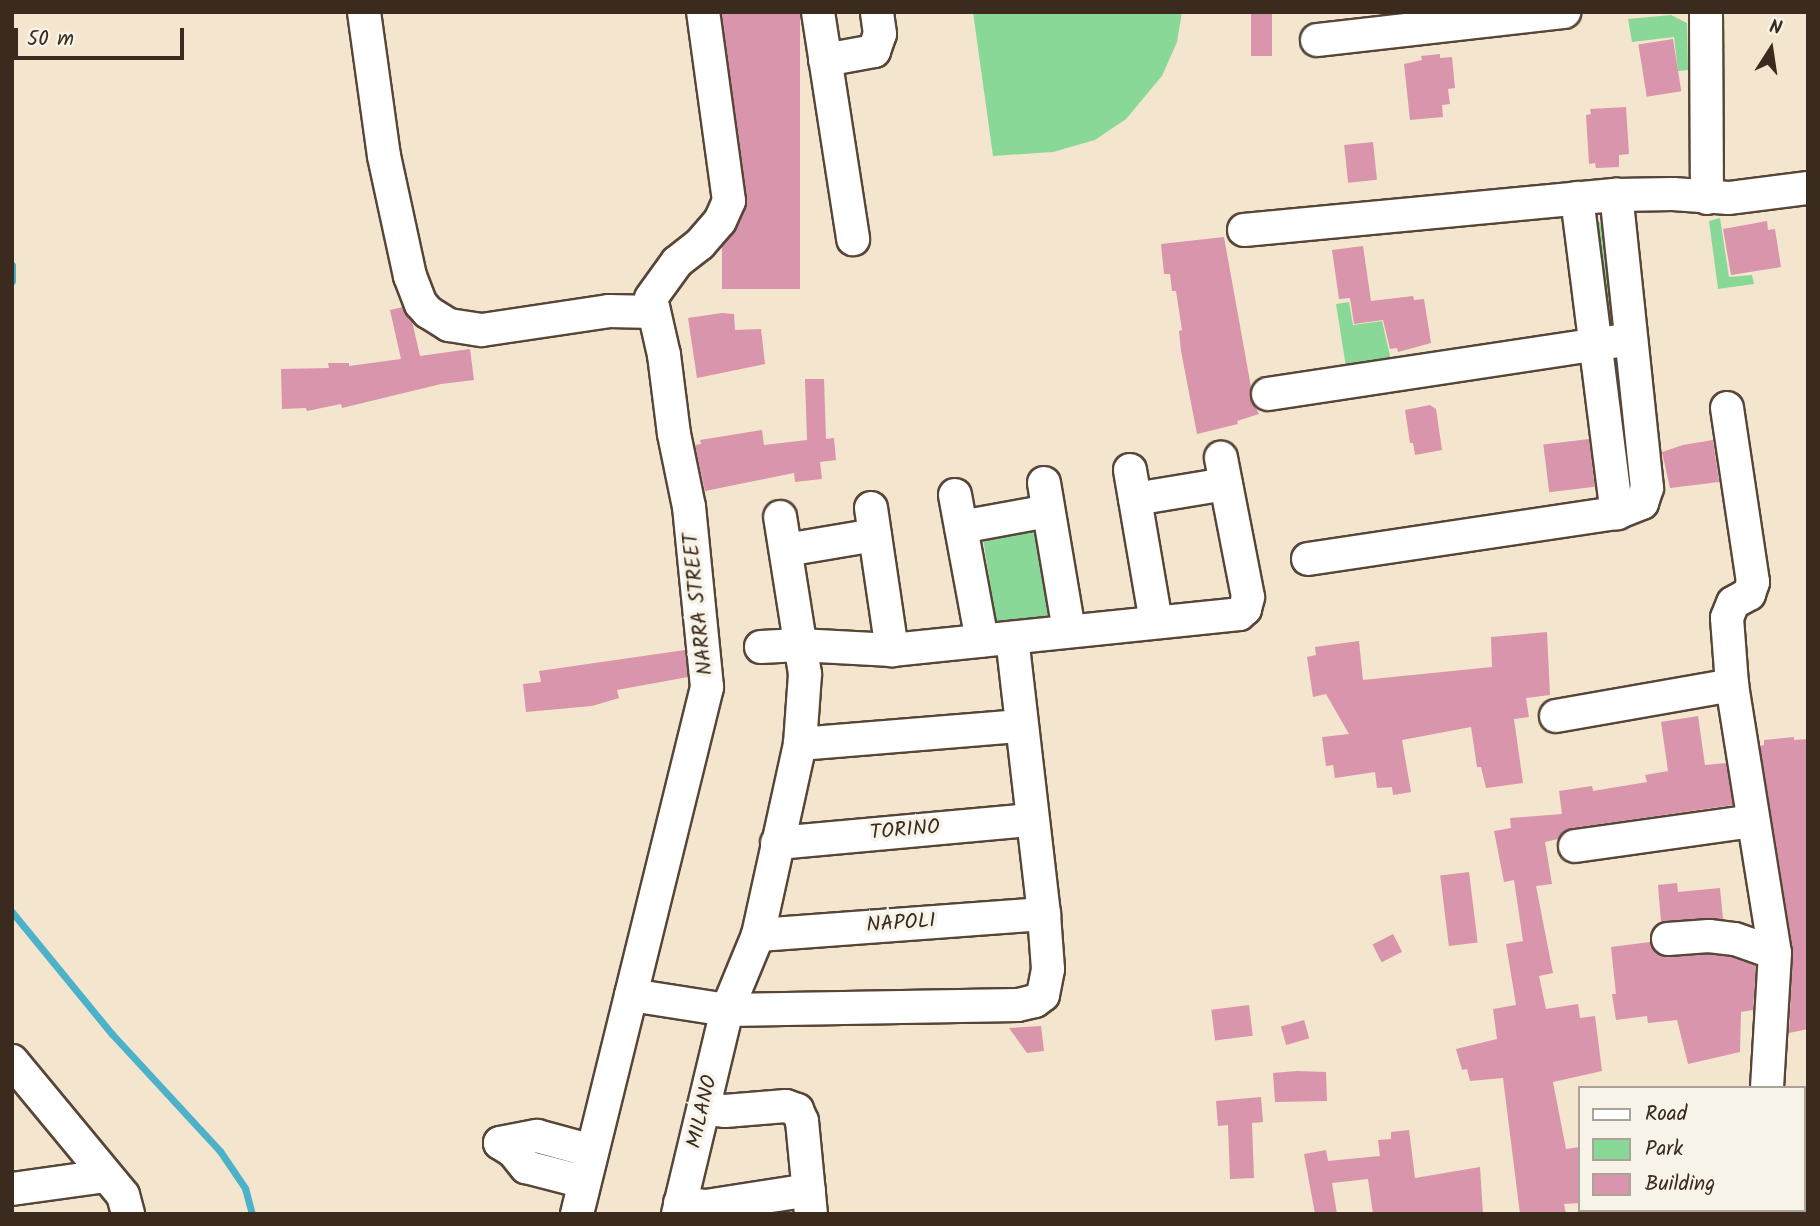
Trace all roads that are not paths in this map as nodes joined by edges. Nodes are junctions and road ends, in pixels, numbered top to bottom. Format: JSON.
{"nodes":[{"id":1,"x":364,"y":12,"type":"edge"},
{"id":2,"x":703,"y":12,"type":"edge"},
{"id":3,"x":818,"y":12,"type":"edge"},
{"id":4,"x":877,"y":12,"type":"edge"},
{"id":5,"x":1563,"y":12,"type":"edge"},
{"id":6,"x":1706,"y":12,"type":"edge"},
{"id":7,"x":1317,"y":40,"type":"dead end"},
{"id":8,"x":825,"y":60,"type":"junction"},
{"id":9,"x":1808,"y":188,"type":"edge"},
{"id":10,"x":1616,"y":195,"type":"junction"},
{"id":11,"x":1577,"y":198,"type":"junction"},
{"id":12,"x":1707,"y":198,"type":"junction"},
{"id":13,"x":1244,"y":230,"type":"dead end"},
{"id":14,"x":853,"y":239,"type":"dead end"},
{"id":15,"x":654,"y":312,"type":"junction"},
{"id":16,"x":1631,"y":339,"type":"junction"},
{"id":17,"x":1595,"y":344,"type":"junction"},
{"id":18,"x":1268,"y":394,"type":"dead end"},
{"id":19,"x":1727,"y":408,"type":"dead end"},
{"id":20,"x":955,"y":495,"type":"dead end"},
{"id":21,"x":1617,"y":513,"type":"junction"},
{"id":22,"x":780,"y":517,"type":"dead end"},
{"id":23,"x":961,"y":527,"type":"junction"},
{"id":24,"x":786,"y":550,"type":"junction"},
{"id":25,"x":1308,"y":559,"type":"dead end"},
{"id":26,"x":1157,"y":622,"type":"junction"},
{"id":27,"x":1069,"y":631,"type":"junction"},
{"id":28,"x":997,"y":639,"type":"junction"},
{"id":29,"x":799,"y":645,"type":"junction"},
{"id":30,"x":761,"y":647,"type":"dead end"},
{"id":31,"x":892,"y":650,"type":"junction"},
{"id":32,"x":1732,"y":685,"type":"junction"},
{"id":33,"x":1556,"y":716,"type":"dead end"},
{"id":34,"x":1020,"y":726,"type":"junction"},
{"id":35,"x":800,"y":744,"type":"junction"},
{"id":36,"x":1032,"y":820,"type":"junction"},
{"id":37,"x":1753,"y":821,"type":"junction"},
{"id":38,"x":777,"y":843,"type":"junction"},
{"id":39,"x":1575,"y":846,"type":"dead end"},
{"id":40,"x":1044,"y":914,"type":"junction"},
{"id":41,"x":758,"y":935,"type":"junction"},
{"id":42,"x":1668,"y":939,"type":"dead end"},
{"id":43,"x":1775,"y":953,"type":"junction"},
{"id":44,"x":631,"y":995,"type":"junction"},
{"id":45,"x":727,"y":1010,"type":"junction"},
{"id":46,"x":12,"y":1061,"type":"edge"},
{"id":47,"x":1767,"y":1086,"type":"edge"},
{"id":48,"x":704,"y":1108,"type":"junction"},
{"id":49,"x":592,"y":1151,"type":"junction"},
{"id":50,"x":106,"y":1176,"type":"junction"},
{"id":51,"x":584,"y":1182,"type":"junction"},
{"id":52,"x":12,"y":1189,"type":"edge"},
{"id":53,"x":810,"y":1202,"type":"edge"},
{"id":54,"x":679,"y":1209,"type":"edge"},
{"id":55,"x":128,"y":1214,"type":"edge"},
{"id":56,"x":576,"y":1214,"type":"edge"}],
"edges":[{"from":1,"to":15,"type":"street"},
{"from":2,"to":15,"type":"street"},
{"from":3,"to":8,"type":"street"},
{"from":4,"to":8,"type":"street"},
{"from":5,"to":7,"type":"street"},
{"from":6,"to":12,"type":"street"},
{"from":8,"to":14,"type":"street"},
{"from":9,"to":12,"type":"street"},
{"from":10,"to":11,"type":"street"},
{"from":10,"to":12,"type":"street"},
{"from":10,"to":16,"type":"street"},
{"from":11,"to":13,"type":"street"},
{"from":11,"to":17,"type":"street"},
{"from":15,"to":44,"type":"street","name":"NARRA STREET"},
{"from":16,"to":17,"type":"street"},
{"from":16,"to":21,"type":"street"},
{"from":17,"to":18,"type":"street"},
{"from":17,"to":21,"type":"street"},
{"from":19,"to":32,"type":"street"},
{"from":20,"to":23,"type":"street"},
{"from":21,"to":25,"type":"street"},
{"from":22,"to":24,"type":"street","name":"MILANO"},
{"from":23,"to":27,"type":"street"},
{"from":23,"to":28,"type":"street"},
{"from":24,"to":29,"type":"street","name":"MILANO"},
{"from":24,"to":31,"type":"street"},
{"from":26,"to":26,"type":"street"},
{"from":26,"to":27,"type":"street"},
{"from":27,"to":28,"type":"street"},
{"from":28,"to":31,"type":"street"},
{"from":28,"to":34,"type":"street"},
{"from":29,"to":30,"type":"street"},
{"from":29,"to":31,"type":"street"},
{"from":29,"to":35,"type":"street","name":"MILANO"},
{"from":32,"to":33,"type":"street"},
{"from":32,"to":37,"type":"street"},
{"from":34,"to":35,"type":"street"},
{"from":34,"to":36,"type":"street"},
{"from":35,"to":38,"type":"street","name":"MILANO"},
{"from":36,"to":38,"type":"street","name":"TORINO"},
{"from":36,"to":40,"type":"street"},
{"from":37,"to":39,"type":"street"},
{"from":37,"to":43,"type":"street"},
{"from":38,"to":41,"type":"street","name":"MILANO"},
{"from":40,"to":41,"type":"street","name":"NAPOLI"},
{"from":40,"to":45,"type":"street"},
{"from":41,"to":45,"type":"street","name":"MILANO"},
{"from":42,"to":43,"type":"street"},
{"from":43,"to":47,"type":"street"},
{"from":44,"to":45,"type":"street"},
{"from":44,"to":49,"type":"street","name":"NARRA STREET"},
{"from":45,"to":48,"type":"street","name":"MILANO"},
{"from":46,"to":50,"type":"street"},
{"from":48,"to":53,"type":"street"},
{"from":48,"to":54,"type":"street","name":"MILANO"},
{"from":49,"to":51,"type":"street","name":"NARRA STREET"},
{"from":49,"to":51,"type":"street"},
{"from":50,"to":52,"type":"street"},
{"from":50,"to":55,"type":"street"},
{"from":51,"to":56,"type":"street","name":"NARRA STREET"},
{"from":53,"to":54,"type":"street"}]}
